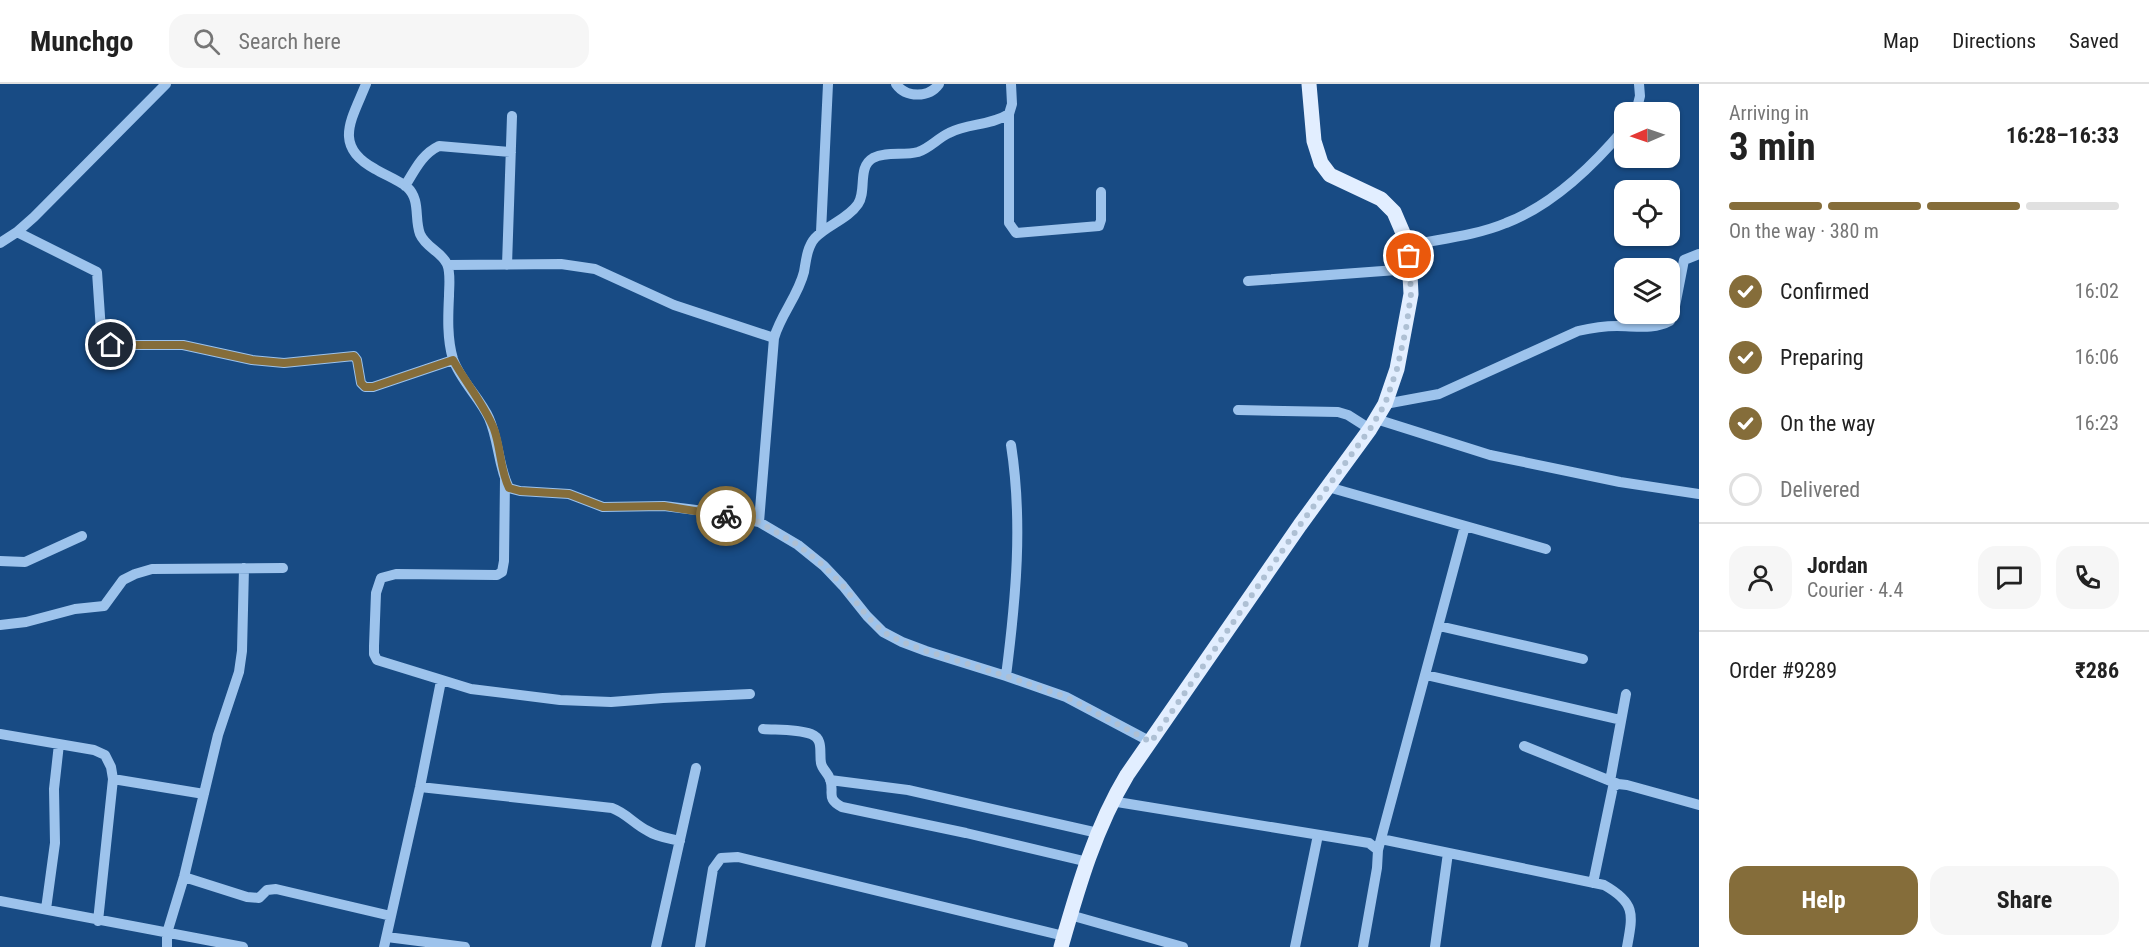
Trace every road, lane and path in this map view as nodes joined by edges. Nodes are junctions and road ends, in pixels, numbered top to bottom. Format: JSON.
{"nodes":[{"id":1,"x":166,"y":84,"type":"edge"},
{"id":2,"x":366,"y":84,"type":"edge"},
{"id":3,"x":828,"y":84,"type":"edge"},
{"id":4,"x":896,"y":84,"type":"edge"},
{"id":5,"x":939,"y":84,"type":"edge"},
{"id":6,"x":1011,"y":84,"type":"edge"},
{"id":7,"x":1309,"y":84,"type":"edge"},
{"id":8,"x":1639,"y":84,"type":"edge"},
{"id":9,"x":1638,"y":102,"type":"edge"},
{"id":10,"x":1009,"y":114,"type":"junction"},
{"id":11,"x":512,"y":117,"type":"dead end"},
{"id":12,"x":1614,"y":141,"type":"edge"},
{"id":13,"x":510,"y":152,"type":"junction"},
{"id":14,"x":405,"y":186,"type":"junction"},
{"id":15,"x":1101,"y":192,"type":"dead end"},
{"id":16,"x":17,"y":232,"type":"junction"},
{"id":17,"x":821,"y":232,"type":"junction"},
{"id":18,"x":0,"y":243,"type":"edge"},
{"id":19,"x":1406,"y":246,"type":"junction"},
{"id":20,"x":1699,"y":254,"type":"edge"},
{"id":21,"x":448,"y":265,"type":"junction"},
{"id":22,"x":507,"y":265,"type":"junction"},
{"id":23,"x":1410,"y":269,"type":"junction"},
{"id":24,"x":1248,"y":281,"type":"dead end"},
{"id":25,"x":774,"y":338,"type":"junction"},
{"id":26,"x":453,"y":360,"type":"junction"},
{"id":27,"x":1385,"y":404,"type":"junction"},
{"id":28,"x":1238,"y":410,"type":"dead end"},
{"id":29,"x":1373,"y":424,"type":"junction"},
{"id":30,"x":1011,"y":445,"type":"dead end"},
{"id":31,"x":505,"y":479,"type":"junction"},
{"id":32,"x":1328,"y":487,"type":"junction"},
{"id":33,"x":1699,"y":494,"type":"edge"},
{"id":34,"x":759,"y":522,"type":"junction"},
{"id":35,"x":1465,"y":526,"type":"junction"},
{"id":36,"x":82,"y":536,"type":"dead end"},
{"id":37,"x":1546,"y":549,"type":"dead end"},
{"id":38,"x":0,"y":561,"type":"edge"},
{"id":39,"x":244,"y":568,"type":"junction"},
{"id":40,"x":283,"y":568,"type":"dead end"},
{"id":41,"x":0,"y":625,"type":"edge"},
{"id":42,"x":1439,"y":626,"type":"junction"},
{"id":43,"x":1583,"y":659,"type":"dead end"},
{"id":44,"x":1426,"y":675,"type":"junction"},
{"id":45,"x":1006,"y":676,"type":"junction"},
{"id":46,"x":441,"y":681,"type":"junction"},
{"id":47,"x":750,"y":694,"type":"dead end"},
{"id":48,"x":1626,"y":694,"type":"dead end"},
{"id":49,"x":1621,"y":720,"type":"junction"},
{"id":50,"x":763,"y":729,"type":"dead end"},
{"id":51,"x":0,"y":734,"type":"edge"},
{"id":52,"x":1151,"y":742,"type":"junction"},
{"id":53,"x":59,"y":744,"type":"junction"},
{"id":54,"x":1524,"y":746,"type":"dead end"},
{"id":55,"x":696,"y":768,"type":"dead end"},
{"id":56,"x":113,"y":779,"type":"junction"},
{"id":57,"x":830,"y":780,"type":"junction"},
{"id":58,"x":1614,"y":783,"type":"junction"},
{"id":59,"x":420,"y":787,"type":"junction"},
{"id":60,"x":204,"y":794,"type":"junction"},
{"id":61,"x":1111,"y":801,"type":"junction"},
{"id":62,"x":1699,"y":805,"type":"edge"},
{"id":63,"x":1098,"y":833,"type":"junction"},
{"id":64,"x":1318,"y":835,"type":"junction"},
{"id":65,"x":680,"y":841,"type":"junction"},
{"id":66,"x":1379,"y":845,"type":"junction"},
{"id":67,"x":1448,"y":853,"type":"junction"},
{"id":68,"x":1088,"y":862,"type":"junction"},
{"id":69,"x":184,"y":877,"type":"junction"},
{"id":70,"x":1593,"y":883,"type":"junction"},
{"id":71,"x":0,"y":901,"type":"edge"},
{"id":72,"x":46,"y":909,"type":"junction"},
{"id":73,"x":1070,"y":915,"type":"junction"},
{"id":74,"x":391,"y":916,"type":"junction"},
{"id":75,"x":98,"y":921,"type":"junction"},
{"id":76,"x":167,"y":933,"type":"junction"},
{"id":77,"x":386,"y":942,"type":"edge"},
{"id":78,"x":1063,"y":942,"type":"edge"},
{"id":79,"x":167,"y":947,"type":"edge"},
{"id":80,"x":243,"y":947,"type":"edge"},
{"id":81,"x":465,"y":947,"type":"edge"},
{"id":82,"x":656,"y":947,"type":"edge"},
{"id":83,"x":700,"y":947,"type":"edge"},
{"id":84,"x":1183,"y":947,"type":"edge"},
{"id":85,"x":1295,"y":947,"type":"edge"},
{"id":86,"x":1363,"y":947,"type":"edge"},
{"id":87,"x":1436,"y":947,"type":"edge"},
{"id":88,"x":1628,"y":947,"type":"edge"}],
"edges":[{"from":1,"to":16,"type":"street"},
{"from":2,"to":14,"type":"street"},
{"from":3,"to":17,"type":"street"},
{"from":4,"to":5,"type":"street"},
{"from":6,"to":10,"type":"street"},
{"from":7,"to":19,"type":"main road"},
{"from":8,"to":9,"type":"street"},
{"from":10,"to":15,"type":"street"},
{"from":10,"to":17,"type":"street"},
{"from":11,"to":13,"type":"street"},
{"from":12,"to":19,"type":"street"},
{"from":13,"to":14,"type":"street"},
{"from":13,"to":22,"type":"street"},
{"from":14,"to":21,"type":"street"},
{"from":16,"to":18,"type":"street"},
{"from":16,"to":26,"type":"street"},
{"from":17,"to":25,"type":"street"},
{"from":19,"to":23,"type":"main road"},
{"from":20,"to":27,"type":"street"},
{"from":21,"to":22,"type":"street"},
{"from":21,"to":26,"type":"street"},
{"from":22,"to":25,"type":"street"},
{"from":23,"to":24,"type":"street"},
{"from":23,"to":27,"type":"main road"},
{"from":25,"to":34,"type":"street"},
{"from":26,"to":31,"type":"street"},
{"from":27,"to":29,"type":"main road"},
{"from":28,"to":29,"type":"street"},
{"from":29,"to":32,"type":"main road"},
{"from":29,"to":33,"type":"street"},
{"from":30,"to":45,"type":"street"},
{"from":31,"to":34,"type":"street"},
{"from":31,"to":46,"type":"street"},
{"from":32,"to":35,"type":"street"},
{"from":32,"to":52,"type":"main road"},
{"from":34,"to":45,"type":"street"},
{"from":35,"to":37,"type":"street"},
{"from":35,"to":42,"type":"street"},
{"from":36,"to":38,"type":"street"},
{"from":39,"to":40,"type":"street"},
{"from":39,"to":41,"type":"street"},
{"from":39,"to":60,"type":"street"},
{"from":42,"to":43,"type":"street"},
{"from":42,"to":44,"type":"street"},
{"from":44,"to":49,"type":"street"},
{"from":44,"to":66,"type":"street"},
{"from":45,"to":52,"type":"street"},
{"from":46,"to":47,"type":"street"},
{"from":46,"to":59,"type":"street"},
{"from":48,"to":49,"type":"street"},
{"from":49,"to":58,"type":"street"},
{"from":50,"to":57,"type":"street"},
{"from":51,"to":53,"type":"street"},
{"from":52,"to":61,"type":"main road"},
{"from":53,"to":56,"type":"street"},
{"from":53,"to":72,"type":"street"},
{"from":54,"to":58,"type":"street"},
{"from":55,"to":65,"type":"street"},
{"from":56,"to":60,"type":"street"},
{"from":56,"to":75,"type":"street"},
{"from":57,"to":63,"type":"street"},
{"from":57,"to":68,"type":"street"},
{"from":58,"to":62,"type":"street"},
{"from":58,"to":70,"type":"street"},
{"from":59,"to":65,"type":"street"},
{"from":59,"to":74,"type":"street"},
{"from":60,"to":69,"type":"street"},
{"from":61,"to":63,"type":"main road"},
{"from":61,"to":64,"type":"street"},
{"from":63,"to":68,"type":"main road"},
{"from":64,"to":66,"type":"street"},
{"from":64,"to":85,"type":"street"},
{"from":65,"to":82,"type":"street"},
{"from":66,"to":67,"type":"street"},
{"from":66,"to":86,"type":"street"},
{"from":67,"to":70,"type":"street"},
{"from":67,"to":87,"type":"street"},
{"from":68,"to":73,"type":"main road"},
{"from":69,"to":74,"type":"street"},
{"from":69,"to":76,"type":"street"},
{"from":70,"to":88,"type":"street"},
{"from":71,"to":72,"type":"street"},
{"from":72,"to":75,"type":"street"},
{"from":73,"to":78,"type":"main road"},
{"from":73,"to":84,"type":"street"},
{"from":74,"to":77,"type":"street"},
{"from":75,"to":76,"type":"street"},
{"from":76,"to":79,"type":"street"},
{"from":76,"to":80,"type":"street"},
{"from":77,"to":81,"type":"street"},
{"from":78,"to":83,"type":"street"}]}
